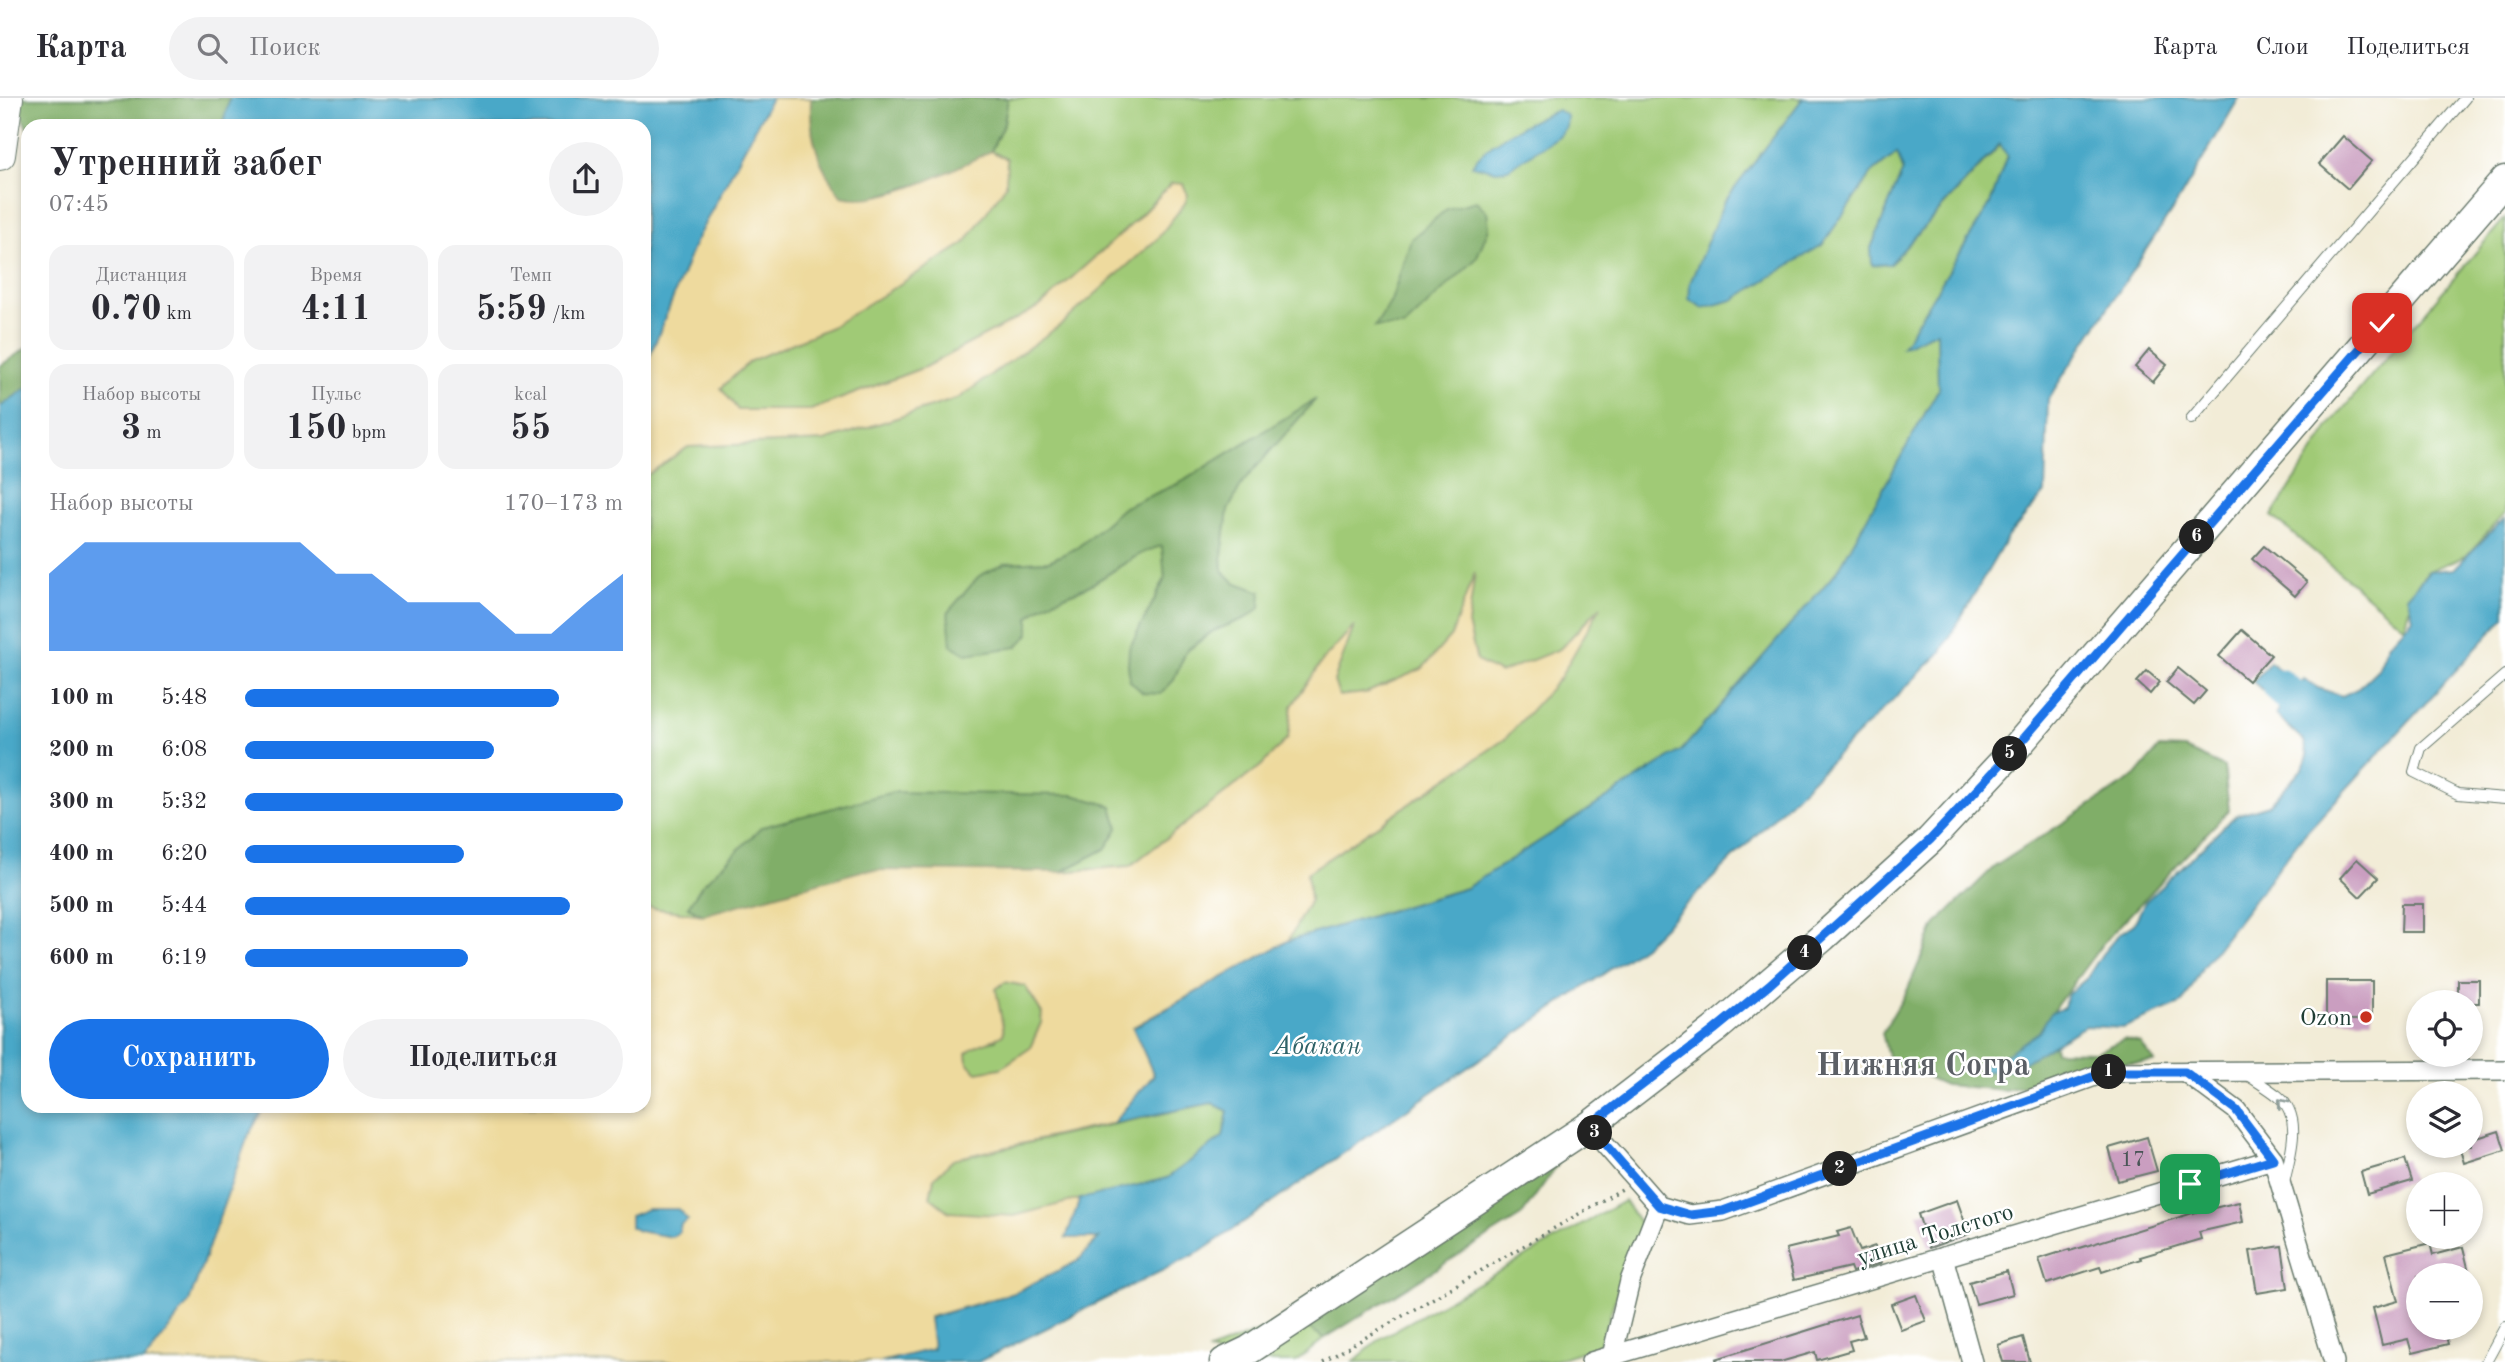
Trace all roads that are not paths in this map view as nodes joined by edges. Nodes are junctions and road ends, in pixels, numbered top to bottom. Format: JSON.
{"nodes":[{"id":1,"x":8,"y":98,"type":"edge"},
{"id":2,"x":2465,"y":98,"type":"edge"},
{"id":3,"x":0,"y":155,"type":"edge"},
{"id":4,"x":2505,"y":180,"type":"edge"},
{"id":5,"x":2191,"y":419,"type":"dead end"},
{"id":6,"x":2505,"y":676,"type":"edge"},
{"id":7,"x":2505,"y":798,"type":"edge"},
{"id":8,"x":2505,"y":1070,"type":"edge"},
{"id":9,"x":2185,"y":1072,"type":"junction"},
{"id":10,"x":2242,"y":1072,"type":"junction"},
{"id":11,"x":1589,"y":1126,"type":"junction"},
{"id":12,"x":2273,"y":1159,"type":"junction"},
{"id":13,"x":2282,"y":1190,"type":"junction"},
{"id":14,"x":1659,"y":1206,"type":"junction"},
{"id":15,"x":1943,"y":1257,"type":"junction"},
{"id":16,"x":2505,"y":1327,"type":"edge"},
{"id":17,"x":1242,"y":1358,"type":"edge"},
{"id":18,"x":1612,"y":1359,"type":"edge"},
{"id":19,"x":1591,"y":1362,"type":"edge"},
{"id":20,"x":1972,"y":1362,"type":"edge"},
{"id":21,"x":2334,"y":1362,"type":"edge"},
{"id":22,"x":2486,"y":1362,"type":"edge"}],
"edges":[{"from":1,"to":3,"type":"main road"},
{"from":2,"to":5,"type":"lane"},
{"from":4,"to":11,"type":"street"},
{"from":6,"to":7,"type":"lane"},
{"from":8,"to":10,"type":"street"},
{"from":9,"to":10,"type":"street"},
{"from":9,"to":12,"type":"street"},
{"from":9,"to":14,"type":"street"},
{"from":13,"to":10,"type":"lane","one_way":true},
{"from":11,"to":14,"type":"street"},
{"from":11,"to":17,"type":"street"},
{"from":12,"to":13,"type":"street"},
{"from":12,"to":15,"type":"street","name":"улица Толстого"},
{"from":13,"to":21,"type":"street"},
{"from":14,"to":18,"type":"street"},
{"from":15,"to":18,"type":"street","name":"улица Толстого"},
{"from":15,"to":20,"type":"street"},
{"from":16,"to":22,"type":"lane"},
{"from":18,"to":19,"type":"street","name":"улица Толстого"}]}
